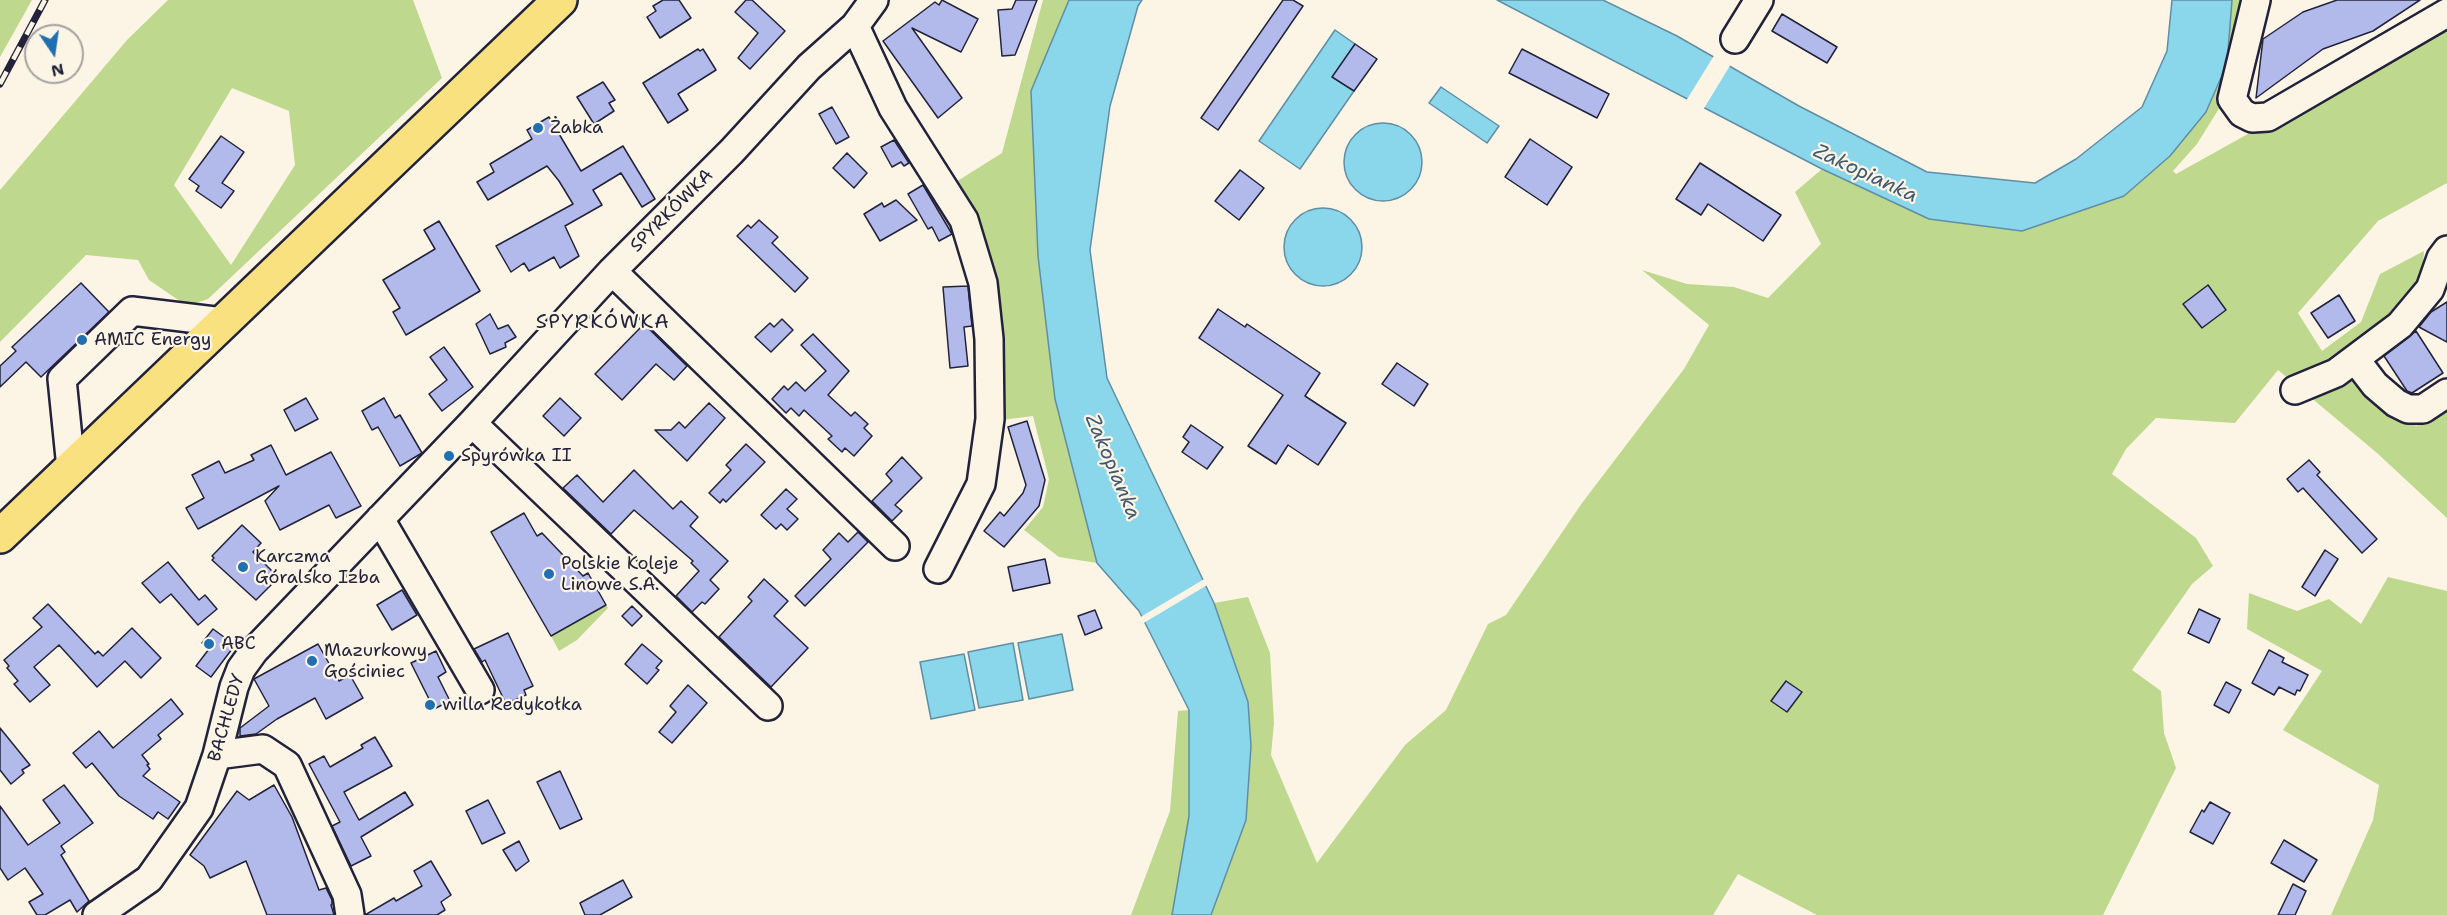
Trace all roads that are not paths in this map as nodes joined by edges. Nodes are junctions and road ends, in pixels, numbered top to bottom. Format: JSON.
{"nodes":[{"id":1,"x":874,"y":0,"type":"edge"},
{"id":2,"x":1759,"y":0,"type":"edge"},
{"id":3,"x":2256,"y":0,"type":"edge"},
{"id":4,"x":554,"y":2,"type":"edge"},
{"id":5,"x":2447,"y":13,"type":"edge"},
{"id":6,"x":855,"y":26,"type":"junction"},
{"id":7,"x":1735,"y":39,"type":"dead end"},
{"id":8,"x":2447,"y":250,"type":"edge"},
{"id":9,"x":612,"y":271,"type":"junction"},
{"id":10,"x":223,"y":322,"type":"junction"},
{"id":11,"x":2355,"y":359,"type":"junction"},
{"id":12,"x":2295,"y":390,"type":"dead end"},
{"id":13,"x":2447,"y":393,"type":"edge"},
{"id":14,"x":472,"y":423,"type":"junction"},
{"id":15,"x":70,"y":468,"type":"junction"},
{"id":16,"x":380,"y":519,"type":"junction"},
{"id":17,"x":0,"y":536,"type":"edge"},
{"id":18,"x":895,"y":546,"type":"dead end"},
{"id":19,"x":938,"y":569,"type":"dead end"},
{"id":20,"x":480,"y":690,"type":"dead end"},
{"id":21,"x":768,"y":706,"type":"dead end"},
{"id":22,"x":217,"y":755,"type":"junction"},
{"id":23,"x":97,"y":915,"type":"edge"},
{"id":24,"x":350,"y":915,"type":"edge"}],
"edges":[{"from":1,"to":6,"type":"street","name":"SPYRKÓWKA"},
{"from":2,"to":7,"type":"street"},
{"from":3,"to":5,"type":"street"},
{"from":4,"to":10,"type":"main road"},
{"from":6,"to":9,"type":"street","name":"SPYRKÓWKA"},
{"from":6,"to":19,"type":"street"},
{"from":8,"to":11,"type":"street"},
{"from":9,"to":14,"type":"street","name":"SPYRKÓWKA"},
{"from":9,"to":18,"type":"street"},
{"from":10,"to":15,"type":"main road"},
{"from":10,"to":15,"type":"street"},
{"from":11,"to":12,"type":"street"},
{"from":11,"to":13,"type":"street"},
{"from":14,"to":16,"type":"street","name":"BACHLEDY"},
{"from":14,"to":21,"type":"street"},
{"from":15,"to":17,"type":"main road"},
{"from":16,"to":20,"type":"street"},
{"from":16,"to":22,"type":"street","name":"BACHLEDY"},
{"from":22,"to":23,"type":"street","name":"BACHLEDY"},
{"from":22,"to":24,"type":"street"}]}
